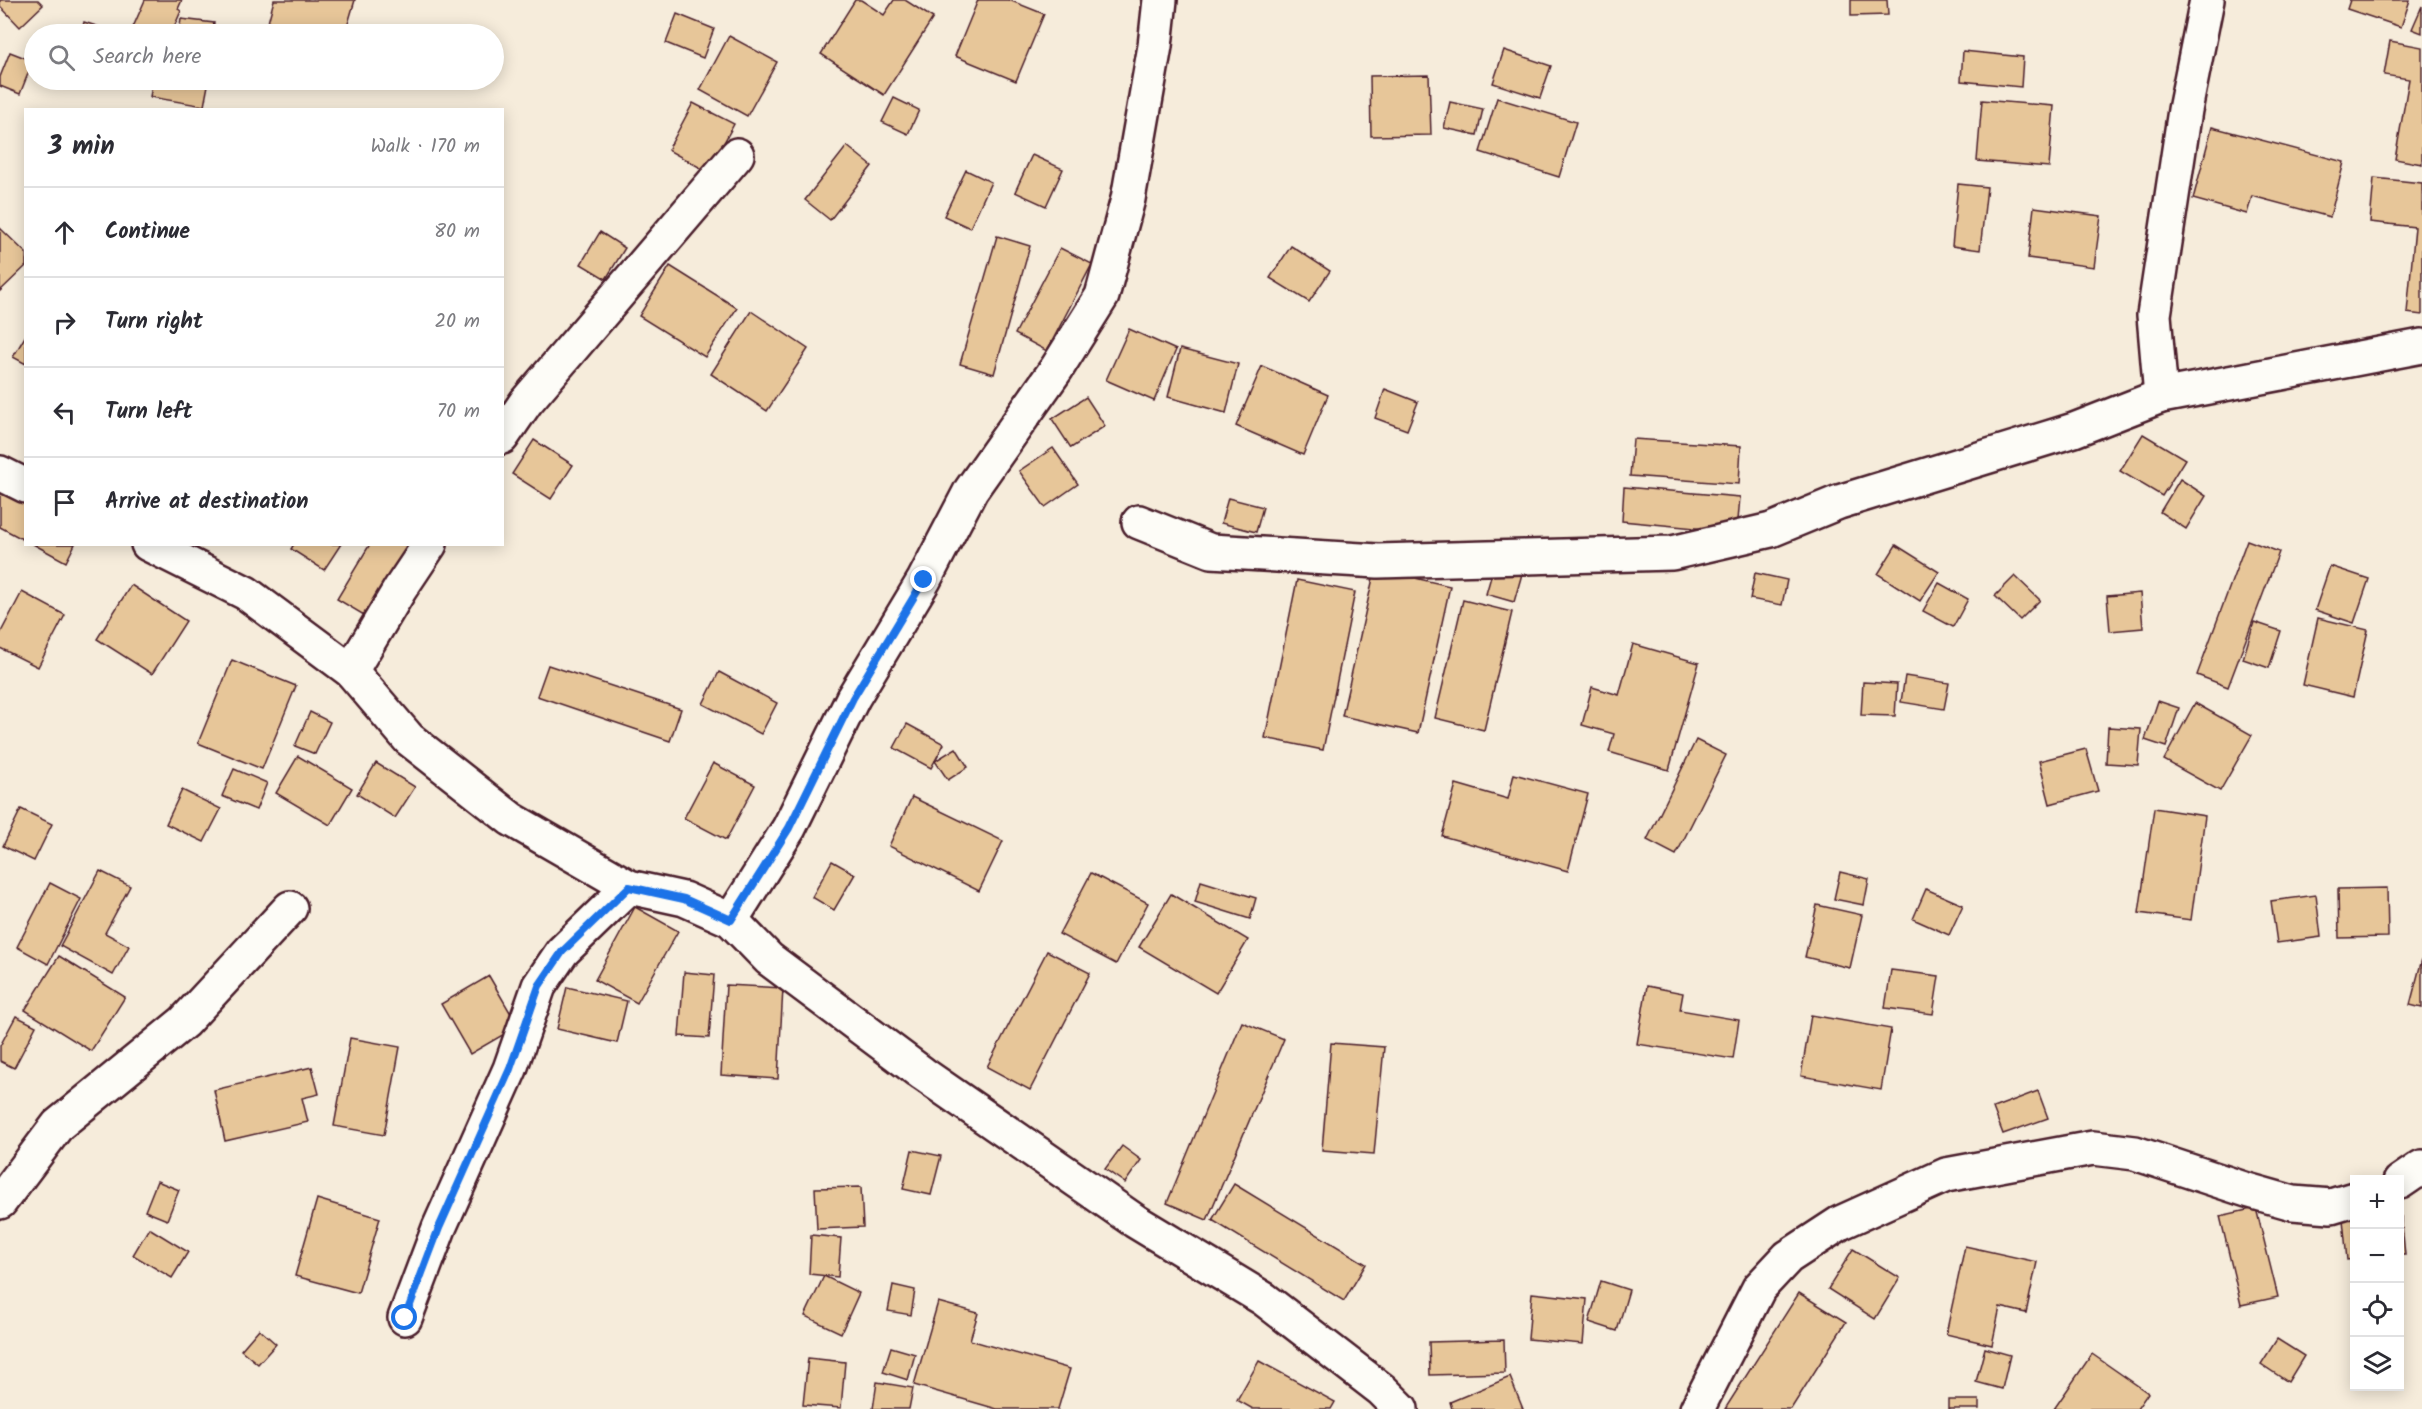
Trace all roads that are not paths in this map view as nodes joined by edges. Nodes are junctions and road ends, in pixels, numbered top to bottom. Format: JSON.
{"nodes":[{"id":1,"x":1160,"y":0,"type":"edge"},
{"id":2,"x":2207,"y":0,"type":"edge"},
{"id":3,"x":737,"y":155,"type":"dead end"},
{"id":4,"x":2422,"y":346,"type":"edge"},
{"id":5,"x":2161,"y":396,"type":"junction"},
{"id":6,"x":504,"y":434,"type":"edge"},
{"id":7,"x":0,"y":473,"type":"edge"},
{"id":8,"x":24,"y":485,"type":"edge"},
{"id":9,"x":1139,"y":522,"type":"dead end"},
{"id":10,"x":152,"y":546,"type":"edge"},
{"id":11,"x":429,"y":546,"type":"edge"},
{"id":12,"x":351,"y":671,"type":"junction"},
{"id":13,"x":629,"y":887,"type":"junction"},
{"id":14,"x":290,"y":908,"type":"dead end"},
{"id":15,"x":731,"y":920,"type":"junction"},
{"id":16,"x":2422,"y":1167,"type":"edge"},
{"id":17,"x":2404,"y":1179,"type":"edge"},
{"id":18,"x":2350,"y":1200,"type":"edge"},
{"id":19,"x":0,"y":1202,"type":"edge"},
{"id":20,"x":405,"y":1318,"type":"dead end"},
{"id":21,"x":1401,"y":1409,"type":"edge"},
{"id":22,"x":1697,"y":1409,"type":"edge"}],
"edges":[{"from":1,"to":15,"type":"street"},
{"from":2,"to":5,"type":"street"},
{"from":3,"to":6,"type":"street"},
{"from":4,"to":5,"type":"street"},
{"from":5,"to":9,"type":"street"},
{"from":7,"to":8,"type":"street"},
{"from":10,"to":12,"type":"street"},
{"from":11,"to":12,"type":"street"},
{"from":12,"to":13,"type":"street"},
{"from":13,"to":15,"type":"street"},
{"from":13,"to":20,"type":"street"},
{"from":14,"to":19,"type":"street"},
{"from":15,"to":21,"type":"street"},
{"from":16,"to":17,"type":"street"},
{"from":18,"to":22,"type":"street"}]}
